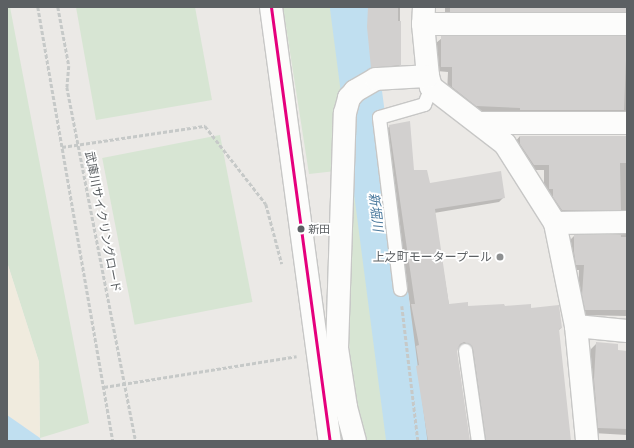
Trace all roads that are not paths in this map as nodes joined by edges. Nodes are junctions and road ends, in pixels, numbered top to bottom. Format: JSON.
{"nodes":[{"id":1,"x":270,"y":7,"type":"edge"},
{"id":2,"x":423,"y":16,"type":"edge"},
{"id":3,"x":627,"y":24,"type":"edge"},
{"id":4,"x":429,"y":81,"type":"junction"},
{"id":5,"x":479,"y":123,"type":"junction"},
{"id":6,"x":627,"y":123,"type":"edge"},
{"id":7,"x":627,"y":222,"type":"edge"},
{"id":8,"x":555,"y":223,"type":"junction"},
{"id":9,"x":400,"y":289,"type":"road end"},
{"id":10,"x":576,"y":326,"type":"junction"},
{"id":11,"x":627,"y":331,"type":"edge"},
{"id":12,"x":465,"y":350,"type":"dead end"},
{"id":13,"x":319,"y":351,"type":"junction"},
{"id":14,"x":330,"y":441,"type":"edge"},
{"id":15,"x":355,"y":441,"type":"edge"},
{"id":16,"x":478,"y":441,"type":"edge"},
{"id":17,"x":586,"y":441,"type":"edge"}],
"edges":[{"from":1,"to":13,"type":"street"},
{"from":2,"to":3,"type":"street"},
{"from":2,"to":4,"type":"street"},
{"from":4,"to":5,"type":"street"},
{"from":4,"to":9,"type":"lane"},
{"from":4,"to":13,"type":"street"},
{"from":5,"to":6,"type":"street"},
{"from":5,"to":8,"type":"street"},
{"from":7,"to":8,"type":"street"},
{"from":8,"to":10,"type":"street"},
{"from":10,"to":11,"type":"street"},
{"from":10,"to":17,"type":"street"},
{"from":12,"to":16,"type":"lane"},
{"from":13,"to":14,"type":"street"},
{"from":13,"to":15,"type":"street"}]}
